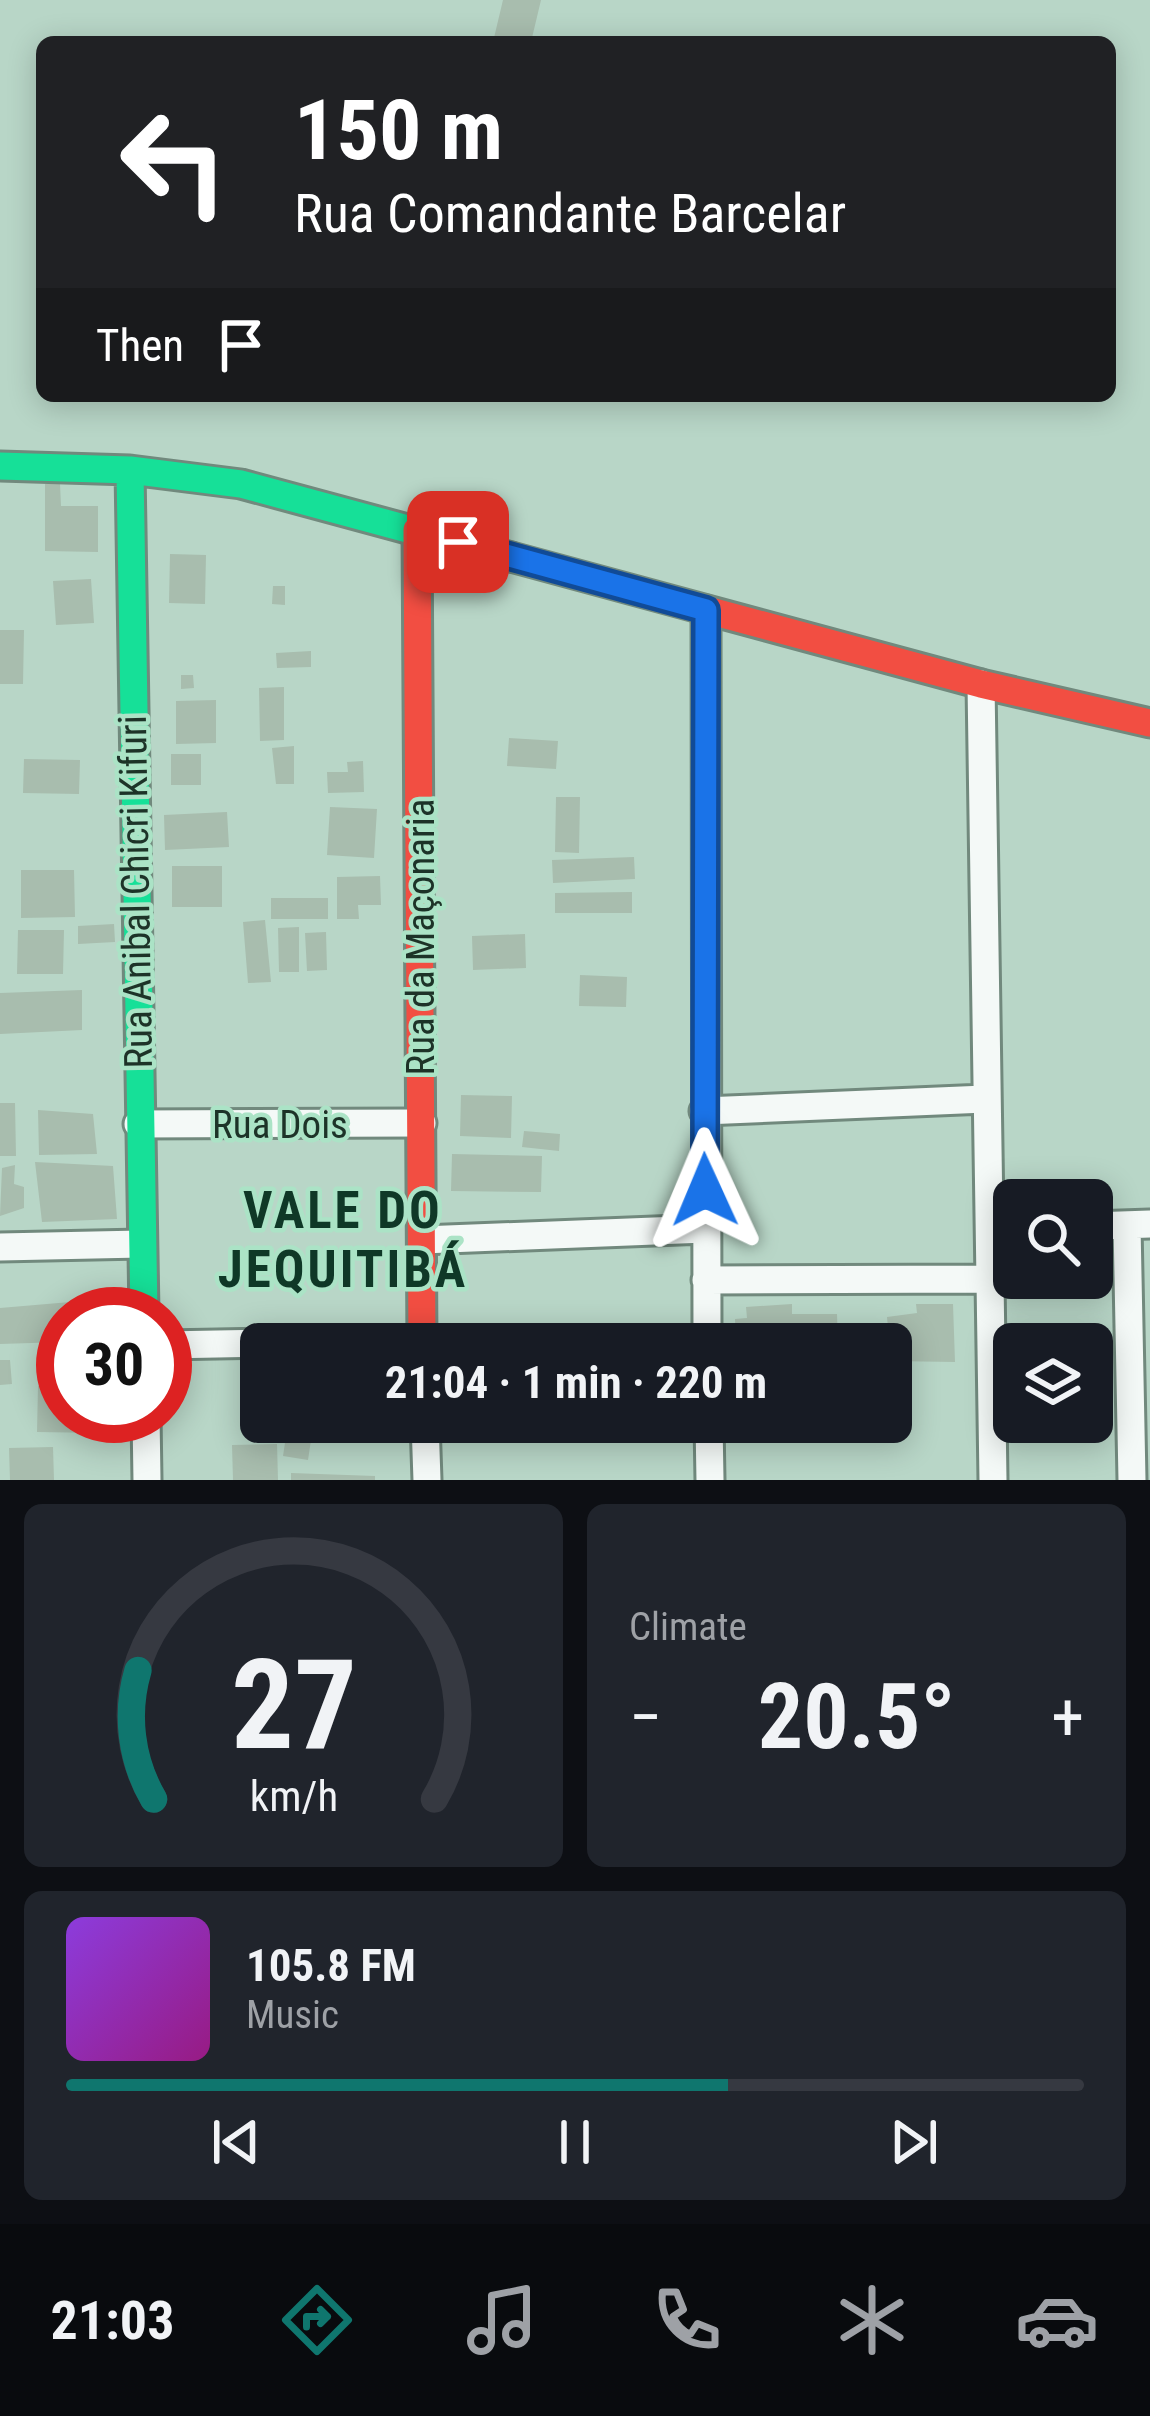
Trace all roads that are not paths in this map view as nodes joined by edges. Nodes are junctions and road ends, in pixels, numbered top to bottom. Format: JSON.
{"nodes":[{"id":1,"x":0,"y":466,"type":"edge"},
{"id":2,"x":130,"y":470,"type":"junction"},
{"id":3,"x":417,"y":530,"type":"junction"},
{"id":4,"x":706,"y":610,"type":"junction"},
{"id":5,"x":981,"y":684,"type":"junction"},
{"id":6,"x":1150,"y":723,"type":"edge"},
{"id":7,"x":985,"y":1099,"type":"junction"},
{"id":8,"x":704,"y":1111,"type":"junction"},
{"id":9,"x":138,"y":1124,"type":"junction"},
{"id":10,"x":422,"y":1124,"type":"junction"},
{"id":11,"x":996,"y":1179,"type":"edge"},
{"id":12,"x":1138,"y":1224,"type":"edge"},
{"id":13,"x":706,"y":1229,"type":"junction"},
{"id":14,"x":422,"y":1240,"type":"junction"},
{"id":15,"x":141,"y":1244,"type":"junction"},
{"id":16,"x":0,"y":1246,"type":"edge"},
{"id":17,"x":993,"y":1261,"type":"edge"},
{"id":18,"x":988,"y":1279,"type":"junction"},
{"id":19,"x":706,"y":1280,"type":"junction"},
{"id":20,"x":143,"y":1287,"type":"edge"},
{"id":21,"x":422,"y":1323,"type":"edge"},
{"id":22,"x":707,"y":1323,"type":"edge"},
{"id":23,"x":240,"y":1344,"type":"edge"},
{"id":24,"x":192,"y":1345,"type":"edge"},
{"id":25,"x":146,"y":1443,"type":"edge"},
{"id":26,"x":426,"y":1443,"type":"edge"},
{"id":27,"x":709,"y":1443,"type":"edge"},
{"id":28,"x":146,"y":1480,"type":"edge"},
{"id":29,"x":427,"y":1480,"type":"edge"},
{"id":30,"x":710,"y":1480,"type":"edge"},
{"id":31,"x":993,"y":1480,"type":"edge"},
{"id":32,"x":1132,"y":1480,"type":"edge"}],
"edges":[{"from":1,"to":2,"type":"street"},
{"from":2,"to":3,"type":"street"},
{"from":2,"to":9,"type":"street","name":"Rua Anibal Chicri Kifuri"},
{"from":3,"to":4,"type":"street"},
{"from":3,"to":10,"type":"street","name":"Rua da Maçonaria"},
{"from":4,"to":5,"type":"street"},
{"from":4,"to":8,"type":"street"},
{"from":5,"to":6,"type":"street"},
{"from":5,"to":7,"type":"street"},
{"from":7,"to":8,"type":"street"},
{"from":7,"to":11,"type":"street"},
{"from":8,"to":13,"type":"street"},
{"from":9,"to":10,"type":"street","name":"Rua Dois"},
{"from":9,"to":15,"type":"street","name":"Rua Anibal Chicri Kifuri"},
{"from":10,"to":14,"type":"street","name":"Rua da Maçonaria"},
{"from":12,"to":32,"type":"street"},
{"from":13,"to":14,"type":"street"},
{"from":13,"to":19,"type":"street"},
{"from":14,"to":21,"type":"street","name":"Rua da Maçonaria"},
{"from":15,"to":16,"type":"street"},
{"from":15,"to":20,"type":"street","name":"Rua Anibal Chicri Kifuri"},
{"from":17,"to":18,"type":"street"},
{"from":18,"to":19,"type":"street"},
{"from":18,"to":31,"type":"street"},
{"from":19,"to":22,"type":"street"},
{"from":23,"to":24,"type":"street"},
{"from":25,"to":28,"type":"street"},
{"from":26,"to":29,"type":"street"},
{"from":27,"to":30,"type":"street"}]}
